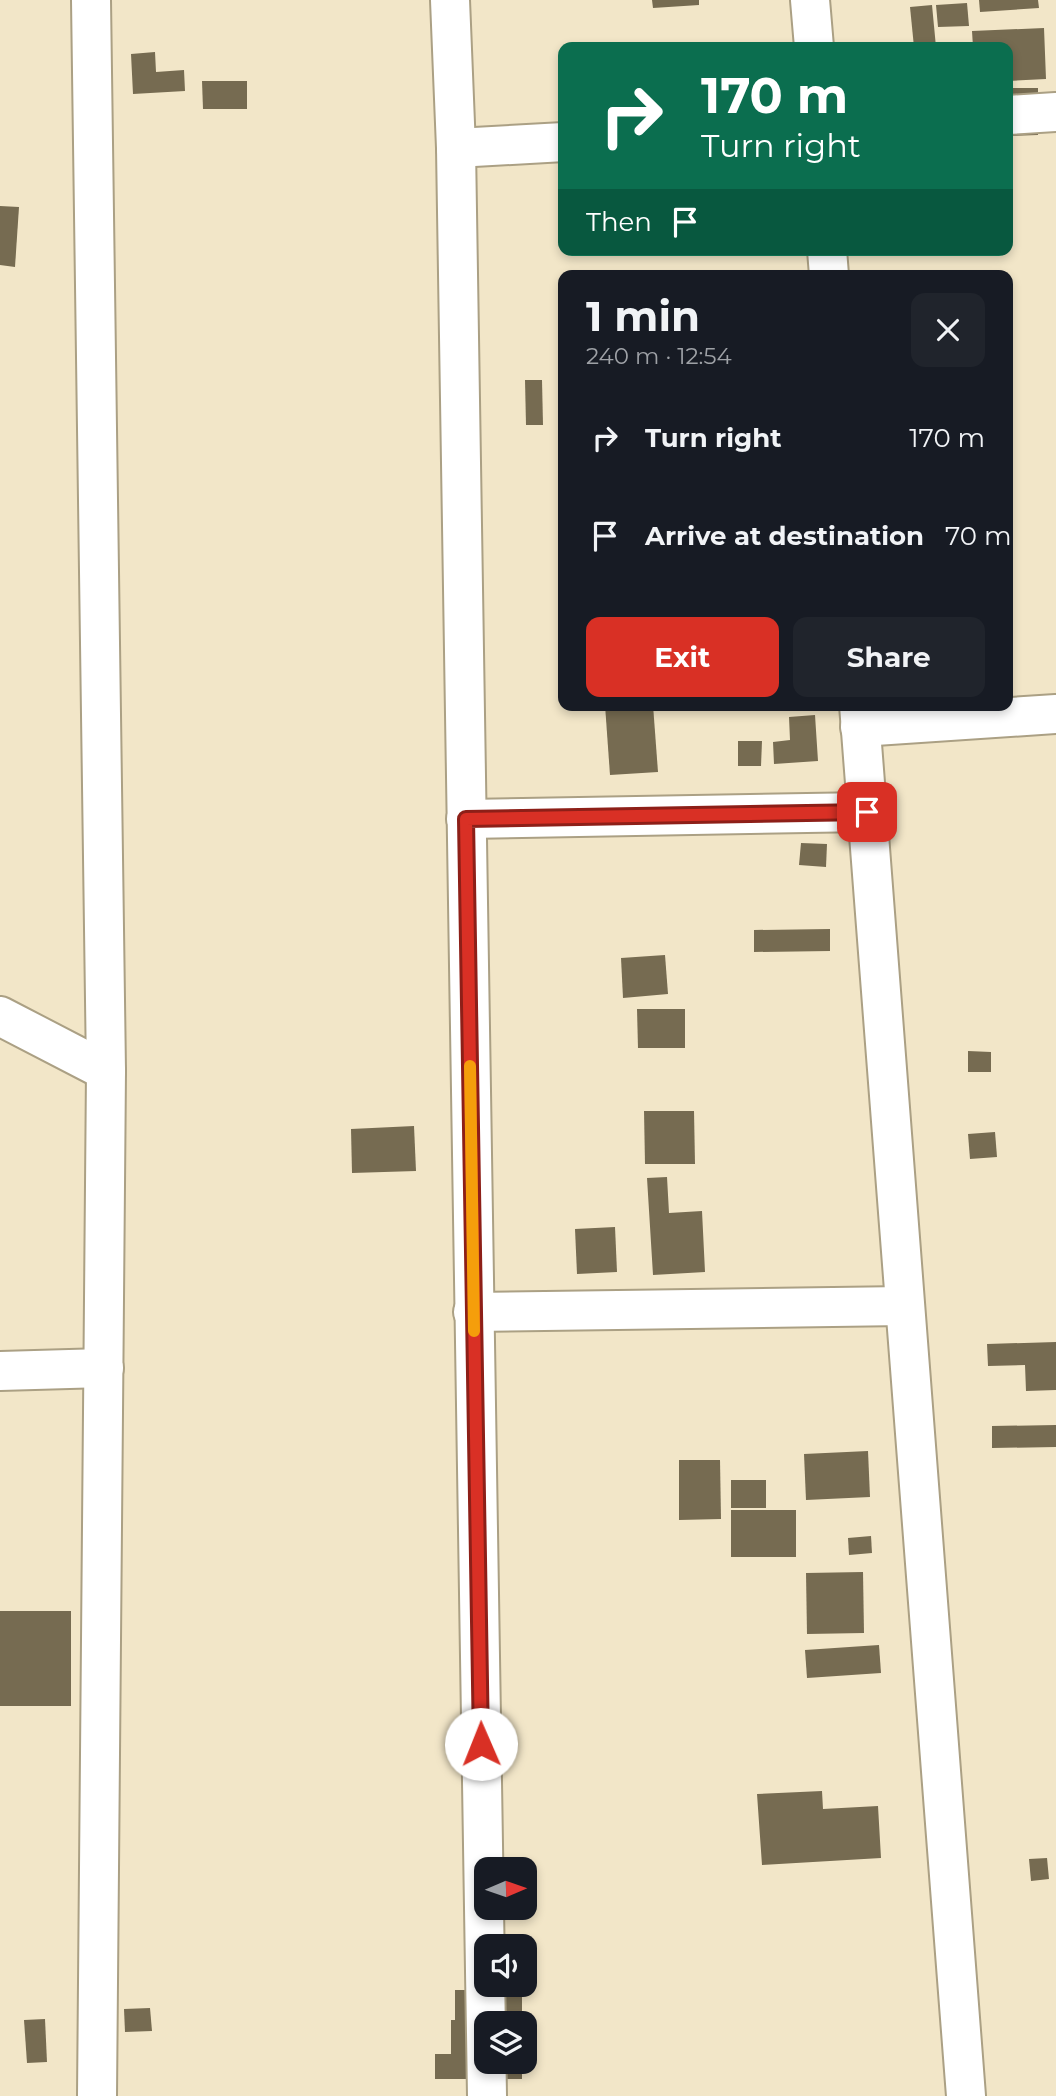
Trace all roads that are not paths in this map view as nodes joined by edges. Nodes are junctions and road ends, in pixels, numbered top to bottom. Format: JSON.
{"nodes":[{"id":1,"x":91,"y":0,"type":"edge"},
{"id":2,"x":450,"y":0,"type":"edge"},
{"id":3,"x":810,"y":0,"type":"edge"},
{"id":4,"x":814,"y":42,"type":"edge"},
{"id":5,"x":1056,"y":112,"type":"edge"},
{"id":6,"x":1013,"y":115,"type":"edge"},
{"id":7,"x":558,"y":142,"type":"edge"},
{"id":8,"x":456,"y":148,"type":"junction"},
{"id":9,"x":1056,"y":714,"type":"edge"},
{"id":10,"x":859,"y":716,"type":"edge"},
{"id":11,"x":867,"y":812,"type":"junction"},
{"id":12,"x":466,"y":819,"type":"junction"},
{"id":13,"x":0,"y":1016,"type":"edge"},
{"id":14,"x":106,"y":1071,"type":"junction"},
{"id":15,"x":904,"y":1306,"type":"junction"},
{"id":16,"x":473,"y":1312,"type":"junction"},
{"id":17,"x":104,"y":1368,"type":"junction"},
{"id":18,"x":0,"y":1371,"type":"edge"},
{"id":19,"x":97,"y":2096,"type":"edge"},
{"id":20,"x":486,"y":2096,"type":"edge"},
{"id":21,"x":966,"y":2096,"type":"edge"}],
"edges":[{"from":1,"to":14,"type":"street"},
{"from":2,"to":8,"type":"street"},
{"from":3,"to":4,"type":"street"},
{"from":5,"to":6,"type":"street"},
{"from":7,"to":8,"type":"street"},
{"from":8,"to":12,"type":"street"},
{"from":9,"to":10,"type":"street"},
{"from":10,"to":11,"type":"street"},
{"from":11,"to":12,"type":"street"},
{"from":11,"to":15,"type":"street"},
{"from":12,"to":16,"type":"street"},
{"from":13,"to":14,"type":"street"},
{"from":14,"to":17,"type":"street"},
{"from":15,"to":16,"type":"street"},
{"from":15,"to":21,"type":"street"},
{"from":16,"to":20,"type":"street"},
{"from":17,"to":18,"type":"street"},
{"from":17,"to":19,"type":"street"}]}
